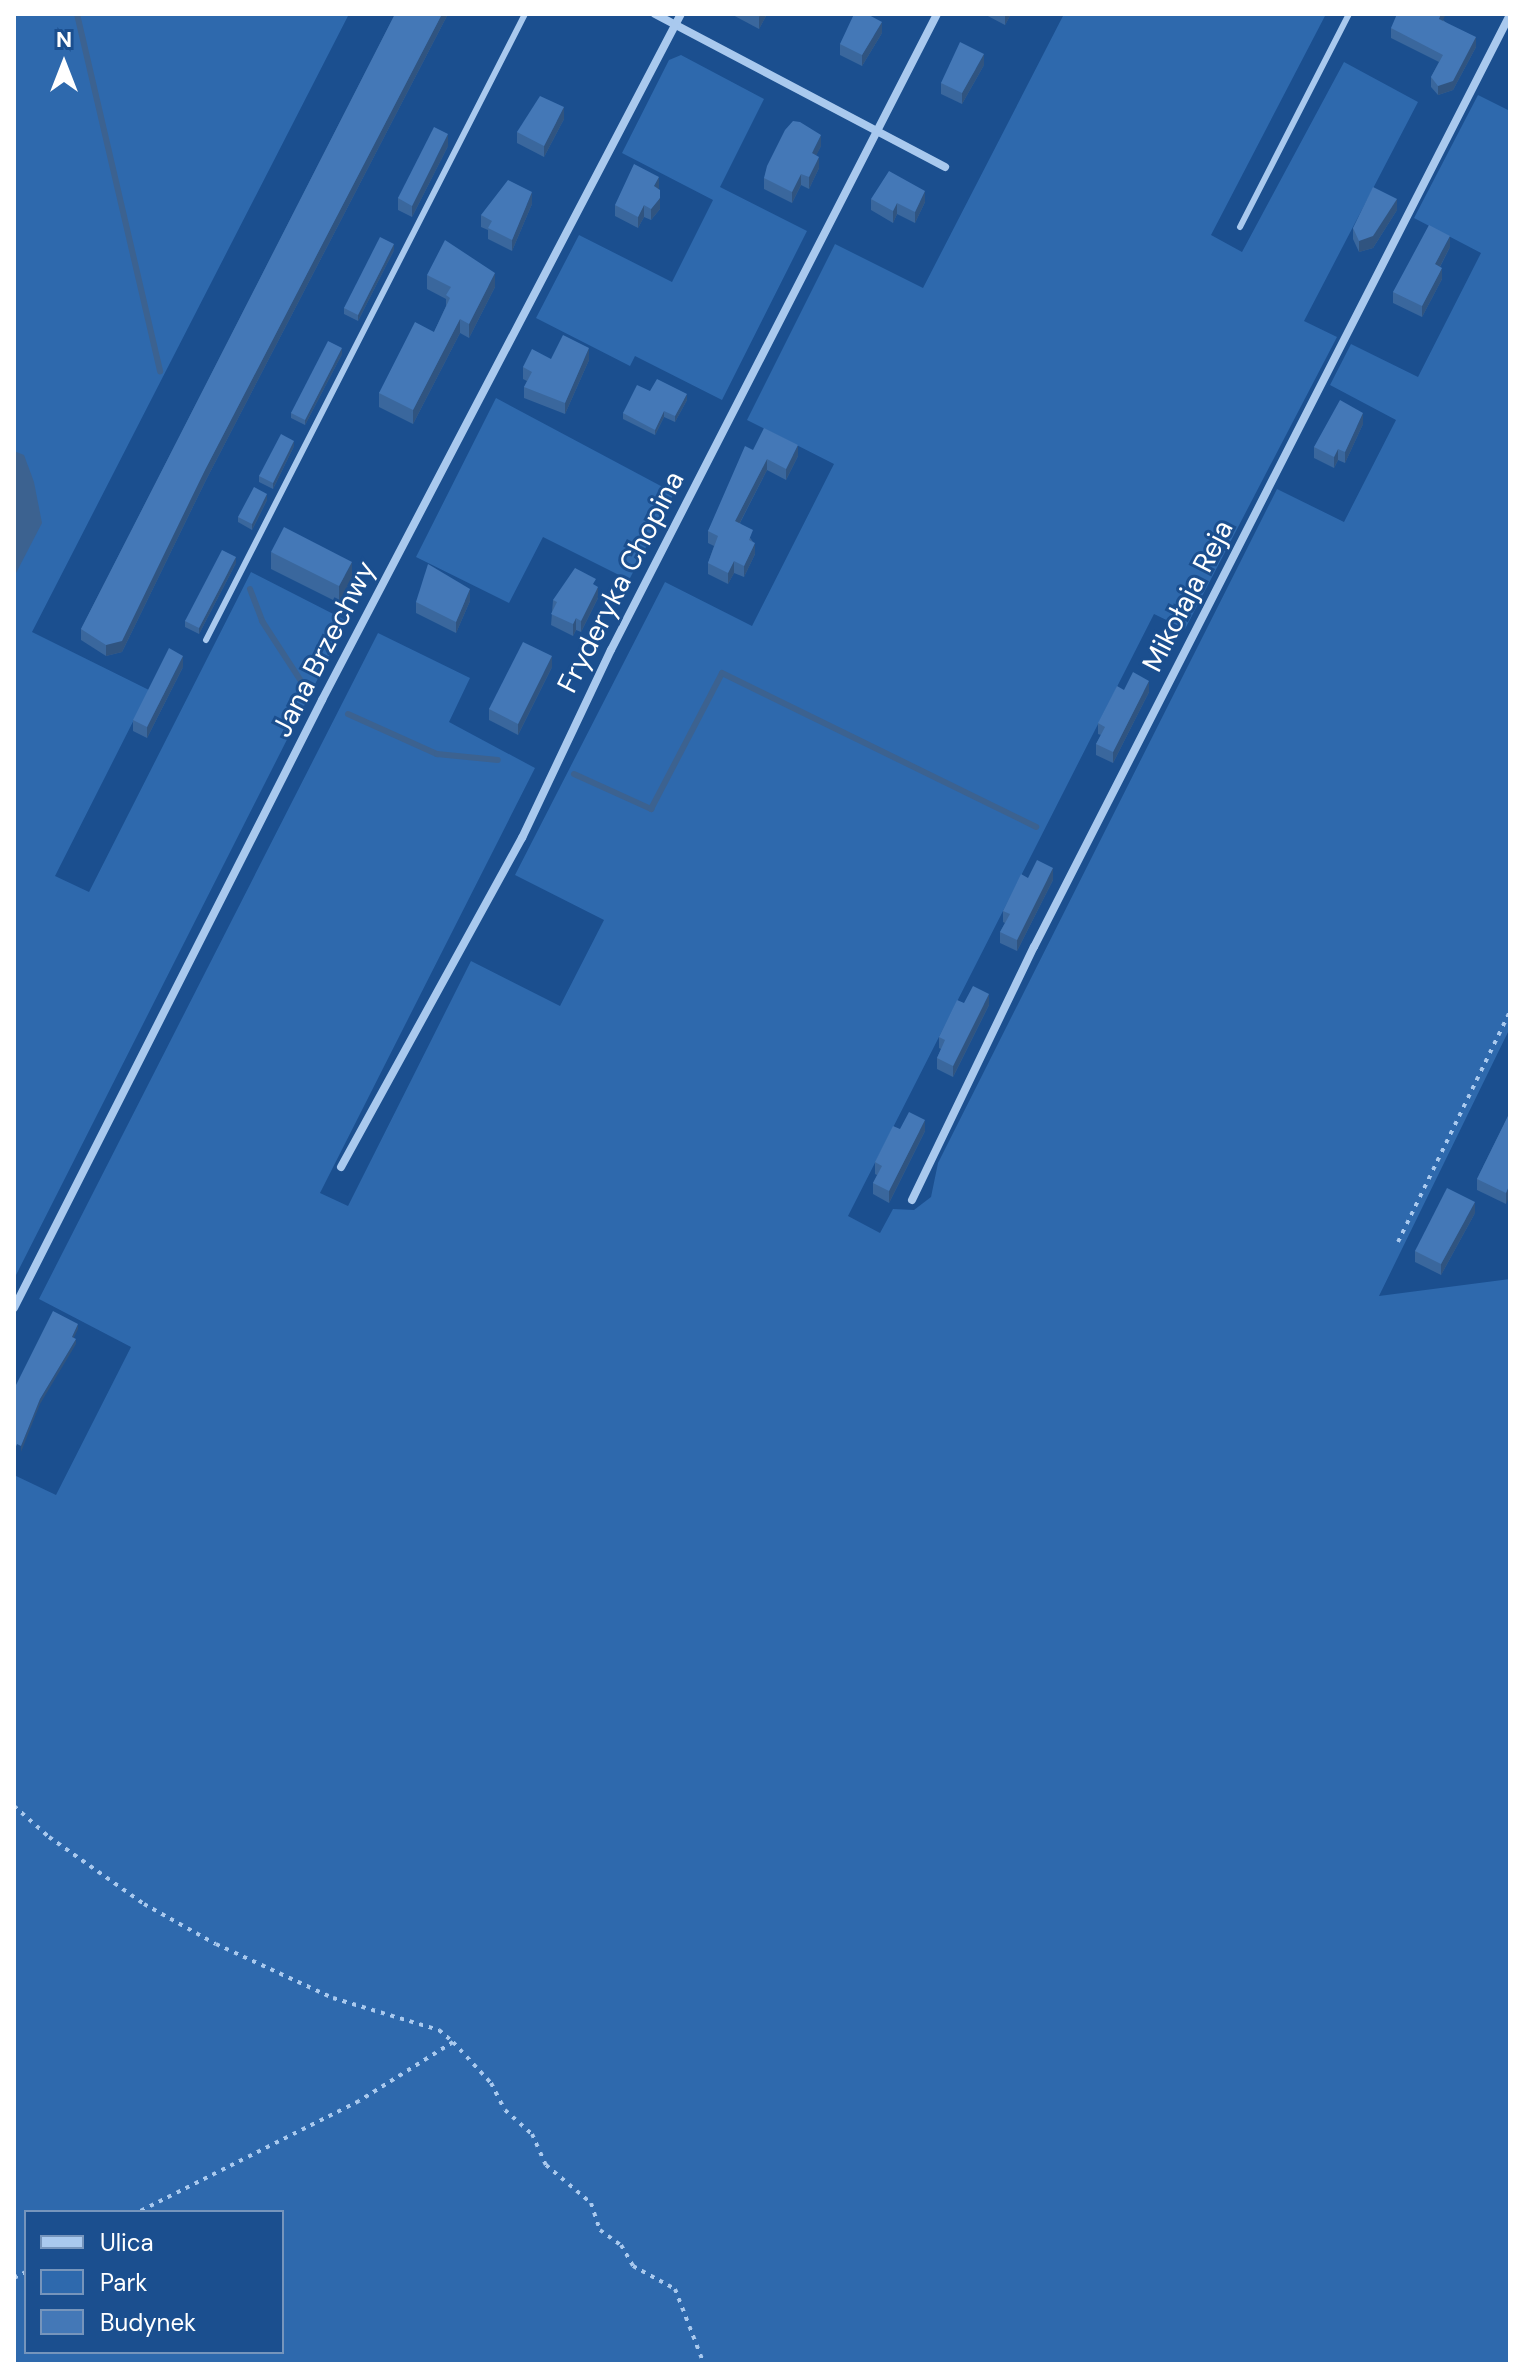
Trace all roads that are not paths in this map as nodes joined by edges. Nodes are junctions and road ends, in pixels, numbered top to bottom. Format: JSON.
{"nodes":[{"id":1,"x":525,"y":14,"type":"edge"},
{"id":2,"x":655,"y":14,"type":"edge"},
{"id":3,"x":681,"y":14,"type":"edge"},
{"id":4,"x":937,"y":14,"type":"edge"},
{"id":5,"x":1349,"y":14,"type":"edge"},
{"id":6,"x":1510,"y":15,"type":"edge"},
{"id":7,"x":676,"y":24,"type":"junction"},
{"id":8,"x":877,"y":131,"type":"junction"},
{"id":9,"x":945,"y":167,"type":"dead end"},
{"id":10,"x":1240,"y":227,"type":"dead end"},
{"id":11,"x":206,"y":640,"type":"dead end"},
{"id":12,"x":341,"y":1167,"type":"dead end"},
{"id":13,"x":912,"y":1200,"type":"dead end"},
{"id":14,"x":14,"y":1308,"type":"edge"}],
"edges":[{"from":1,"to":11,"type":"lane"},
{"from":2,"to":7,"type":"street"},
{"from":3,"to":7,"type":"street","name":"Jana Brzechwy"},
{"from":4,"to":8,"type":"street","name":"Fryderyka Chopina"},
{"from":5,"to":10,"type":"lane"},
{"from":6,"to":13,"type":"street","name":"Mikołaja Reja"},
{"from":7,"to":8,"type":"street"},
{"from":7,"to":14,"type":"street","name":"Jana Brzechwy"},
{"from":8,"to":9,"type":"street"},
{"from":8,"to":12,"type":"street","name":"Fryderyka Chopina"}]}
